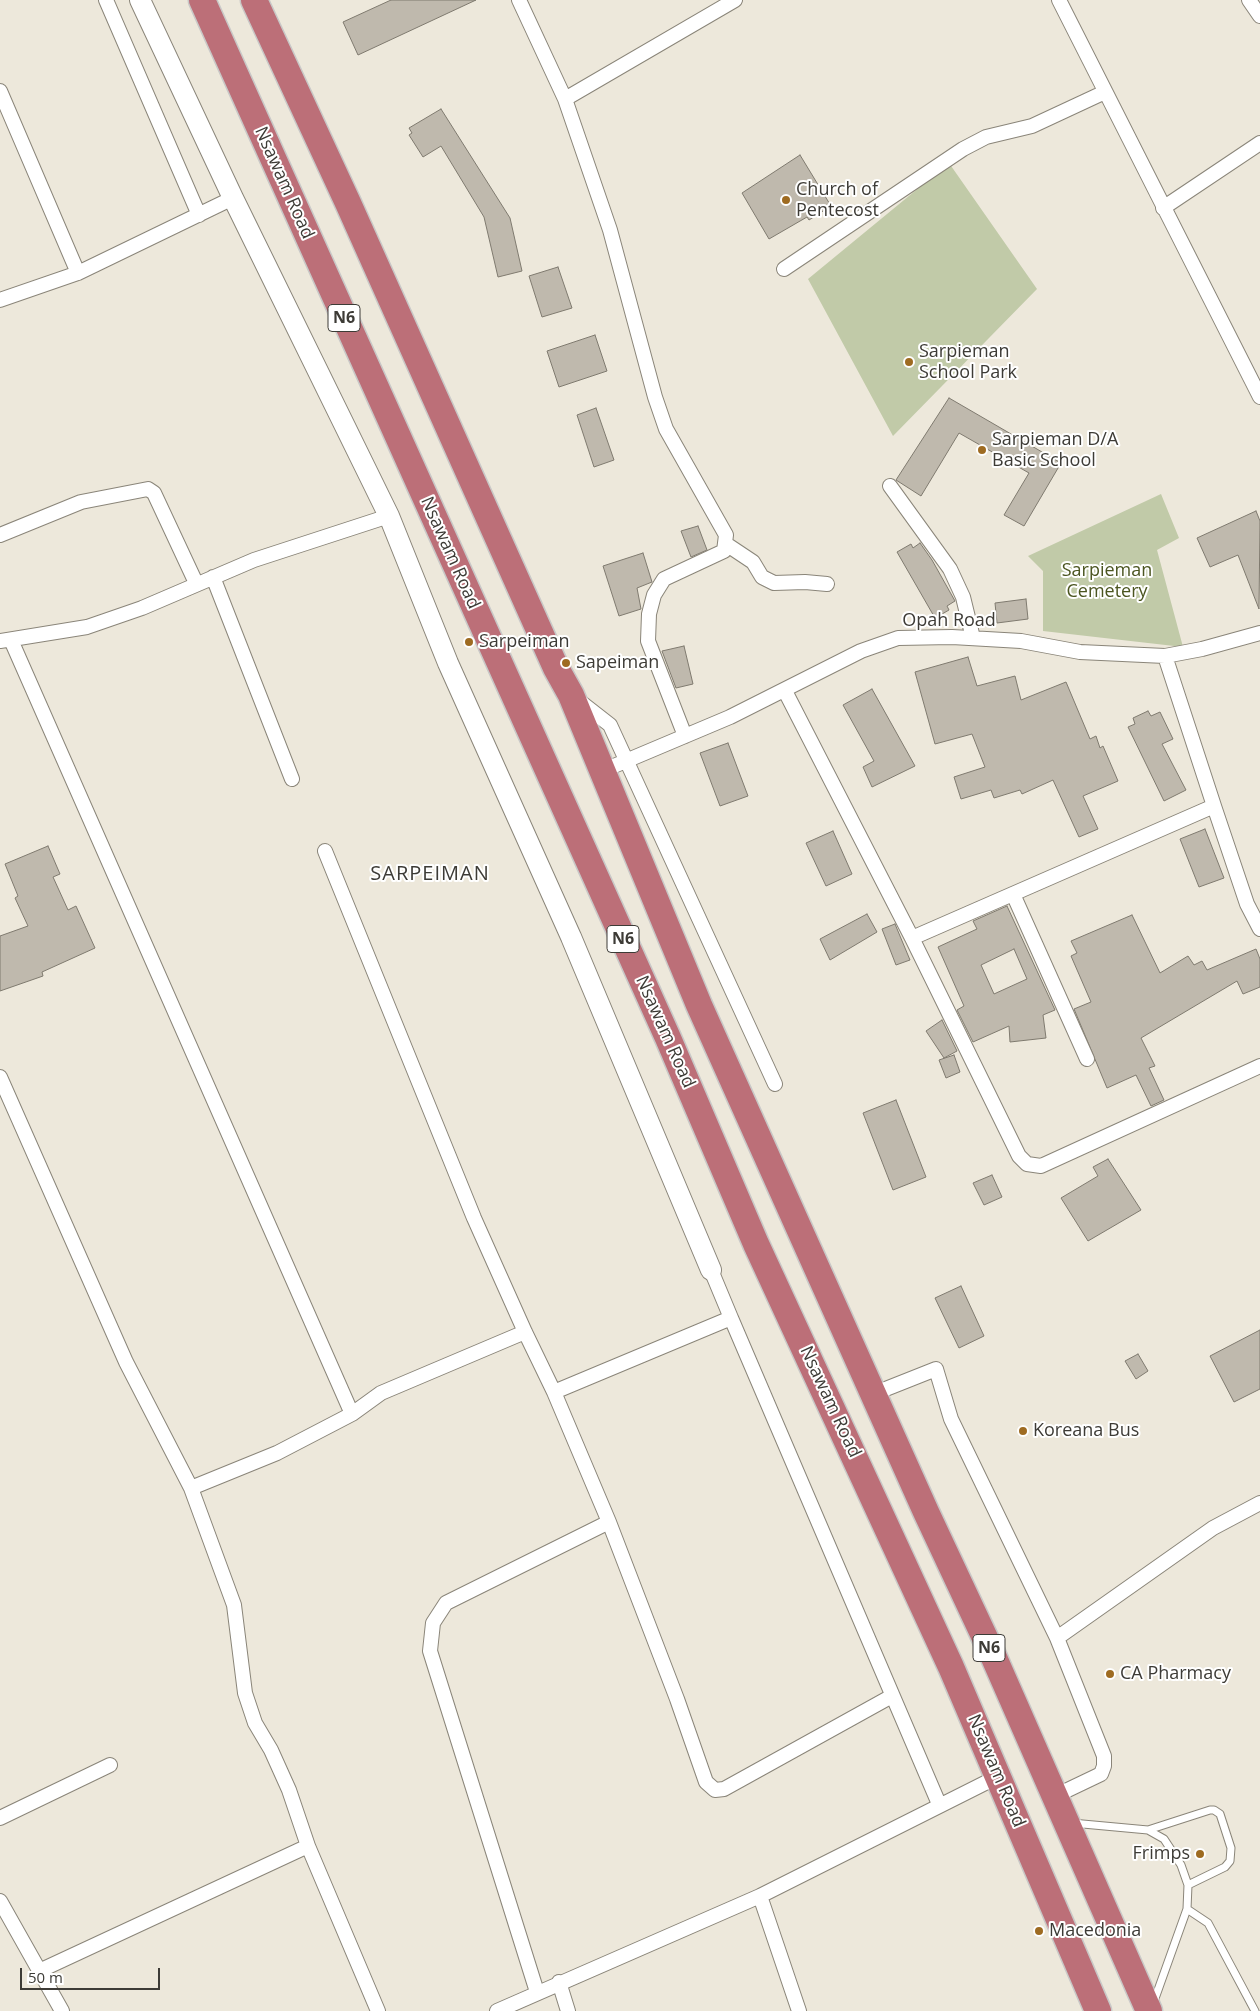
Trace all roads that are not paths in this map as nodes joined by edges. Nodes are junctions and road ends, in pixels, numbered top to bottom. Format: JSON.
{"nodes":[{"id":1,"x":106,"y":0,"type":"edge"},
{"id":2,"x":140,"y":0,"type":"edge"},
{"id":3,"x":202,"y":0,"type":"edge"},
{"id":4,"x":254,"y":0,"type":"edge"},
{"id":5,"x":519,"y":0,"type":"edge"},
{"id":6,"x":735,"y":0,"type":"edge"},
{"id":7,"x":1059,"y":0,"type":"edge"},
{"id":8,"x":1249,"y":0,"type":"edge"},
{"id":9,"x":1260,"y":16,"type":"edge"},
{"id":10,"x":0,"y":91,"type":"edge"},
{"id":11,"x":1105,"y":92,"type":"junction"},
{"id":12,"x":565,"y":99,"type":"junction"},
{"id":13,"x":1260,"y":143,"type":"edge"},
{"id":14,"x":233,"y":198,"type":"junction"},
{"id":15,"x":1163,"y":208,"type":"junction"},
{"id":16,"x":199,"y":215,"type":"junction"},
{"id":17,"x":784,"y":269,"type":"dead end"},
{"id":18,"x":78,"y":273,"type":"junction"},
{"id":19,"x":0,"y":300,"type":"edge"},
{"id":20,"x":1260,"y":398,"type":"edge"},
{"id":21,"x":890,"y":486,"type":"dead end"},
{"id":22,"x":389,"y":516,"type":"junction"},
{"id":23,"x":0,"y":535,"type":"edge"},
{"id":24,"x":726,"y":544,"type":"junction"},
{"id":25,"x":213,"y":577,"type":"junction"},
{"id":26,"x":196,"y":583,"type":"junction"},
{"id":27,"x":827,"y":584,"type":"dead end"},
{"id":28,"x":1260,"y":633,"type":"edge"},
{"id":29,"x":973,"y":638,"type":"junction"},
{"id":30,"x":5,"y":640,"type":"edge"},
{"id":31,"x":1165,"y":656,"type":"junction"},
{"id":32,"x":785,"y":691,"type":"junction"},
{"id":33,"x":685,"y":736,"type":"junction"},
{"id":34,"x":614,"y":766,"type":"junction"},
{"id":35,"x":292,"y":779,"type":"dead end"},
{"id":36,"x":1214,"y":806,"type":"junction"},
{"id":37,"x":325,"y":850,"type":"dead end"},
{"id":38,"x":1013,"y":894,"type":"junction"},
{"id":39,"x":1260,"y":929,"type":"edge"},
{"id":40,"x":912,"y":938,"type":"junction"},
{"id":41,"x":1087,"y":1059,"type":"dead end"},
{"id":42,"x":1260,"y":1066,"type":"edge"},
{"id":43,"x":0,"y":1077,"type":"edge"},
{"id":44,"x":775,"y":1084,"type":"dead end"},
{"id":45,"x":711,"y":1270,"type":"joint"},
{"id":46,"x":731,"y":1318,"type":"junction"},
{"id":47,"x":524,"y":1332,"type":"junction"},
{"id":48,"x":554,"y":1392,"type":"junction"},
{"id":49,"x":873,"y":1394,"type":"junction"},
{"id":50,"x":352,"y":1414,"type":"junction"},
{"id":51,"x":191,"y":1488,"type":"junction"},
{"id":52,"x":1260,"y":1503,"type":"edge"},
{"id":53,"x":609,"y":1522,"type":"junction"},
{"id":54,"x":1057,"y":1638,"type":"junction"},
{"id":55,"x":892,"y":1696,"type":"junction"},
{"id":56,"x":110,"y":1765,"type":"dead end"},
{"id":57,"x":998,"y":1776,"type":"junction"},
{"id":58,"x":1055,"y":1796,"type":"junction"},
{"id":59,"x":939,"y":1804,"type":"junction"},
{"id":60,"x":0,"y":1818,"type":"edge"},
{"id":61,"x":1066,"y":1822,"type":"junction"},
{"id":62,"x":1148,"y":1830,"type":"junction"},
{"id":63,"x":308,"y":1846,"type":"junction"},
{"id":64,"x":1188,"y":1885,"type":"junction"},
{"id":65,"x":760,"y":1896,"type":"junction"},
{"id":66,"x":0,"y":1901,"type":"edge"},
{"id":67,"x":1187,"y":1909,"type":"junction"},
{"id":68,"x":39,"y":1971,"type":"junction"},
{"id":69,"x":559,"y":1982,"type":"junction"},
{"id":70,"x":537,"y":1992,"type":"junction"},
{"id":71,"x":62,"y":2011,"type":"edge"},
{"id":72,"x":378,"y":2011,"type":"edge"},
{"id":73,"x":497,"y":2011,"type":"edge"},
{"id":74,"x":568,"y":2011,"type":"edge"},
{"id":75,"x":799,"y":2011,"type":"edge"},
{"id":76,"x":1098,"y":2011,"type":"edge"},
{"id":77,"x":1150,"y":2011,"type":"edge"},
{"id":78,"x":1255,"y":2011,"type":"edge"}],
"edges":[{"from":1,"to":16,"type":"street"},
{"from":2,"to":14,"type":"main road"},
{"from":3,"to":57,"type":"highway","name":"Nsawam Road","number":"N6"},
{"from":4,"to":34,"type":"highway","number":"N6"},
{"from":5,"to":12,"type":"street"},
{"from":6,"to":12,"type":"street"},
{"from":7,"to":11,"type":"street"},
{"from":8,"to":9,"type":"street"},
{"from":10,"to":18,"type":"street"},
{"from":11,"to":15,"type":"street"},
{"from":11,"to":17,"type":"street"},
{"from":12,"to":24,"type":"street"},
{"from":13,"to":15,"type":"street"},
{"from":14,"to":16,"type":"street"},
{"from":14,"to":22,"type":"main road"},
{"from":15,"to":20,"type":"street"},
{"from":16,"to":18,"type":"street"},
{"from":18,"to":19,"type":"street"},
{"from":21,"to":29,"type":"street"},
{"from":22,"to":25,"type":"street"},
{"from":22,"to":45,"type":"main road"},
{"from":23,"to":26,"type":"street"},
{"from":24,"to":27,"type":"street"},
{"from":24,"to":33,"type":"street"},
{"from":25,"to":26,"type":"street"},
{"from":25,"to":35,"type":"street"},
{"from":26,"to":30,"type":"street"},
{"from":28,"to":31,"type":"street","name":"Opah Road"},
{"from":29,"to":31,"type":"street","name":"Opah Road"},
{"from":29,"to":32,"type":"street","name":"Opah Road"},
{"from":30,"to":50,"type":"street"},
{"from":31,"to":36,"type":"street"},
{"from":32,"to":33,"type":"street","name":"Opah Road"},
{"from":32,"to":40,"type":"street"},
{"from":33,"to":34,"type":"street","name":"Opah Road"},
{"from":34,"to":44,"type":"street"},
{"from":34,"to":49,"type":"highway","number":"N6"},
{"from":36,"to":38,"type":"street"},
{"from":36,"to":39,"type":"street"},
{"from":37,"to":47,"type":"street"},
{"from":38,"to":40,"type":"street"},
{"from":38,"to":41,"type":"street"},
{"from":40,"to":42,"type":"street"},
{"from":43,"to":51,"type":"street"},
{"from":45,"to":46,"type":"street"},
{"from":46,"to":48,"type":"street"},
{"from":46,"to":55,"type":"street"},
{"from":47,"to":48,"type":"street"},
{"from":47,"to":50,"type":"street"},
{"from":48,"to":53,"type":"street"},
{"from":49,"to":54,"type":"street"},
{"from":49,"to":58,"type":"highway","number":"N6"},
{"from":50,"to":51,"type":"street"},
{"from":51,"to":63,"type":"street"},
{"from":52,"to":54,"type":"street"},
{"from":53,"to":55,"type":"street"},
{"from":53,"to":70,"type":"street"},
{"from":54,"to":58,"type":"street"},
{"from":55,"to":59,"type":"street"},
{"from":56,"to":60,"type":"street"},
{"from":57,"to":59,"type":"street"},
{"from":57,"to":76,"type":"highway","name":"Nsawam Road","number":"N6"},
{"from":58,"to":61,"type":"highway","number":"N6"},
{"from":59,"to":65,"type":"street"},
{"from":61,"to":62,"type":"lane"},
{"from":61,"to":77,"type":"highway","number":"N6"},
{"from":62,"to":64,"type":"lane"},
{"from":62,"to":64,"type":"lane"},
{"from":63,"to":68,"type":"street"},
{"from":63,"to":72,"type":"street"},
{"from":64,"to":67,"type":"lane"},
{"from":65,"to":69,"type":"street"},
{"from":65,"to":75,"type":"street"},
{"from":66,"to":68,"type":"street"},
{"from":67,"to":77,"type":"lane"},
{"from":67,"to":78,"type":"lane"},
{"from":68,"to":71,"type":"street"},
{"from":69,"to":70,"type":"street"},
{"from":69,"to":74,"type":"street"},
{"from":70,"to":73,"type":"street"}]}
